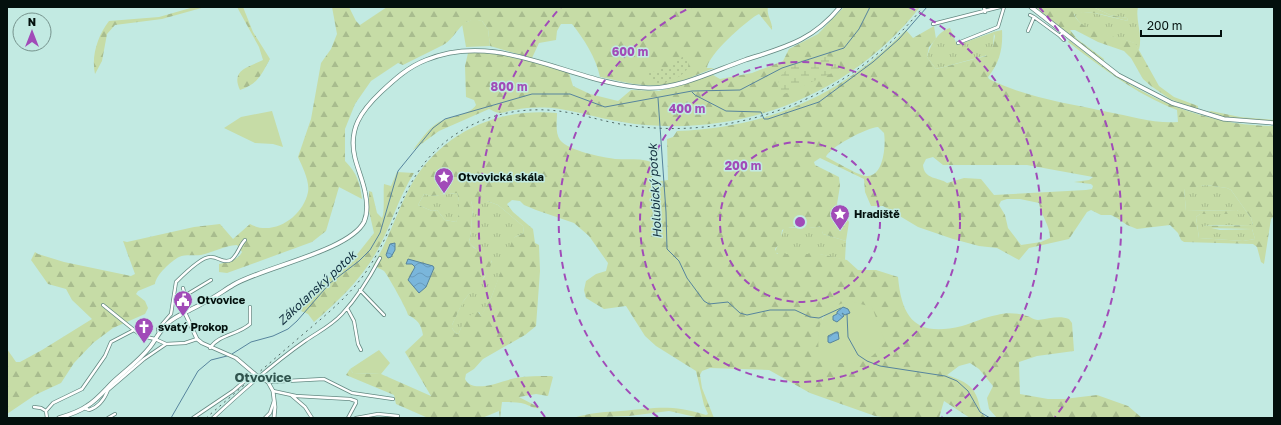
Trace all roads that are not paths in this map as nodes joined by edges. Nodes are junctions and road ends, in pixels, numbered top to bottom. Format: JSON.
{"nodes":[{"id":1,"x":840,"y":7,"type":"edge"},
{"id":2,"x":984,"y":7,"type":"edge"},
{"id":3,"x":1000,"y":7,"type":"edge"},
{"id":4,"x":1004,"y":7,"type":"edge"},
{"id":5,"x":1031,"y":7,"type":"edge"},
{"id":6,"x":985,"y":12,"type":"junction"},
{"id":7,"x":1030,"y":14,"type":"dead end"},
{"id":8,"x":1034,"y":17,"type":"junction"},
{"id":9,"x":933,"y":24,"type":"dead end"},
{"id":10,"x":1028,"y":31,"type":"dead end"},
{"id":11,"x":1063,"y":32,"type":"junction"},
{"id":12,"x":1060,"y":36,"type":"junction"},
{"id":13,"x":1064,"y":40,"type":"dead end"},
{"id":14,"x":958,"y":43,"type":"dead end"},
{"id":15,"x":1274,"y":123,"type":"edge"},
{"id":16,"x":245,"y":240,"type":"dead end"},
{"id":17,"x":380,"y":258,"type":"dead end"},
{"id":18,"x":211,"y":280,"type":"dead end"},
{"id":19,"x":183,"y":288,"type":"dead end"},
{"id":20,"x":360,"y":290,"type":"junction"},
{"id":21,"x":186,"y":295,"type":"junction"},
{"id":22,"x":103,"y":305,"type":"dead end"},
{"id":23,"x":250,"y":307,"type":"dead end"},
{"id":24,"x":347,"y":308,"type":"junction"},
{"id":25,"x":187,"y":312,"type":"junction"},
{"id":26,"x":384,"y":315,"type":"dead end"},
{"id":27,"x":134,"y":330,"type":"junction"},
{"id":28,"x":159,"y":333,"type":"junction"},
{"id":29,"x":155,"y":339,"type":"junction"},
{"id":30,"x":197,"y":339,"type":"junction"},
{"id":31,"x":166,"y":344,"type":"junction"},
{"id":32,"x":210,"y":348,"type":"junction"},
{"id":33,"x":361,"y":350,"type":"dead end"},
{"id":34,"x":254,"y":373,"type":"junction"},
{"id":35,"x":259,"y":377,"type":"junction"},
{"id":36,"x":268,"y":382,"type":"junction"},
{"id":37,"x":106,"y":390,"type":"junction"},
{"id":38,"x":273,"y":391,"type":"junction"},
{"id":39,"x":291,"y":395,"type":"junction"},
{"id":40,"x":393,"y":398,"type":"dead end"},
{"id":41,"x":274,"y":400,"type":"junction"},
{"id":42,"x":34,"y":407,"type":"dead end"},
{"id":43,"x":84,"y":408,"type":"junction"},
{"id":44,"x":46,"y":411,"type":"junction"},
{"id":45,"x":116,"y":414,"type":"dead end"},
{"id":46,"x":398,"y":416,"type":"dead end"},
{"id":47,"x":47,"y":418,"type":"edge"},
{"id":48,"x":60,"y":418,"type":"edge"},
{"id":49,"x":108,"y":418,"type":"edge"},
{"id":50,"x":193,"y":418,"type":"edge"},
{"id":51,"x":213,"y":418,"type":"edge"},
{"id":52,"x":265,"y":418,"type":"edge"},
{"id":53,"x":274,"y":418,"type":"edge"},
{"id":54,"x":312,"y":418,"type":"edge"},
{"id":55,"x":348,"y":418,"type":"edge"},
{"id":56,"x":356,"y":418,"type":"edge"}],
"edges":[{"from":1,"to":25,"type":"main road"},
{"from":2,"to":6,"type":"street"},
{"from":3,"to":6,"type":"street"},
{"from":4,"to":14,"type":"street"},
{"from":5,"to":11,"type":"main road"},
{"from":6,"to":9,"type":"street"},
{"from":7,"to":8,"type":"street"},
{"from":8,"to":10,"type":"street"},
{"from":8,"to":12,"type":"street"},
{"from":11,"to":12,"type":"street"},
{"from":11,"to":15,"type":"main road"},
{"from":12,"to":13,"type":"street"},
{"from":16,"to":28,"type":"street"},
{"from":17,"to":20,"type":"street"},
{"from":18,"to":21,"type":"street"},
{"from":19,"to":21,"type":"street"},
{"from":20,"to":24,"type":"street"},
{"from":20,"to":26,"type":"street"},
{"from":21,"to":25,"type":"street"},
{"from":22,"to":27,"type":"street"},
{"from":23,"to":32,"type":"street"},
{"from":24,"to":33,"type":"street"},
{"from":24,"to":35,"type":"street"},
{"from":25,"to":28,"type":"main road"},
{"from":25,"to":30,"type":"street"},
{"from":27,"to":29,"type":"street"},
{"from":27,"to":44,"type":"street"},
{"from":28,"to":29,"type":"main road"},
{"from":29,"to":31,"type":"street"},
{"from":29,"to":37,"type":"main road"},
{"from":30,"to":31,"type":"street"},
{"from":30,"to":32,"type":"street"},
{"from":31,"to":37,"type":"street"},
{"from":32,"to":34,"type":"street"},
{"from":34,"to":35,"type":"street"},
{"from":34,"to":50,"type":"street"},
{"from":35,"to":36,"type":"street"},
{"from":35,"to":51,"type":"street"},
{"from":36,"to":38,"type":"street"},
{"from":36,"to":40,"type":"street"},
{"from":37,"to":43,"type":"main road"},
{"from":37,"to":43,"type":"street"},
{"from":38,"to":39,"type":"street"},
{"from":38,"to":41,"type":"street"},
{"from":39,"to":54,"type":"street"},
{"from":39,"to":55,"type":"street"},
{"from":41,"to":52,"type":"street"},
{"from":41,"to":53,"type":"street"},
{"from":42,"to":44,"type":"street"},
{"from":43,"to":48,"type":"main road"},
{"from":44,"to":47,"type":"street"},
{"from":45,"to":49,"type":"street"},
{"from":46,"to":56,"type":"street"}]}
